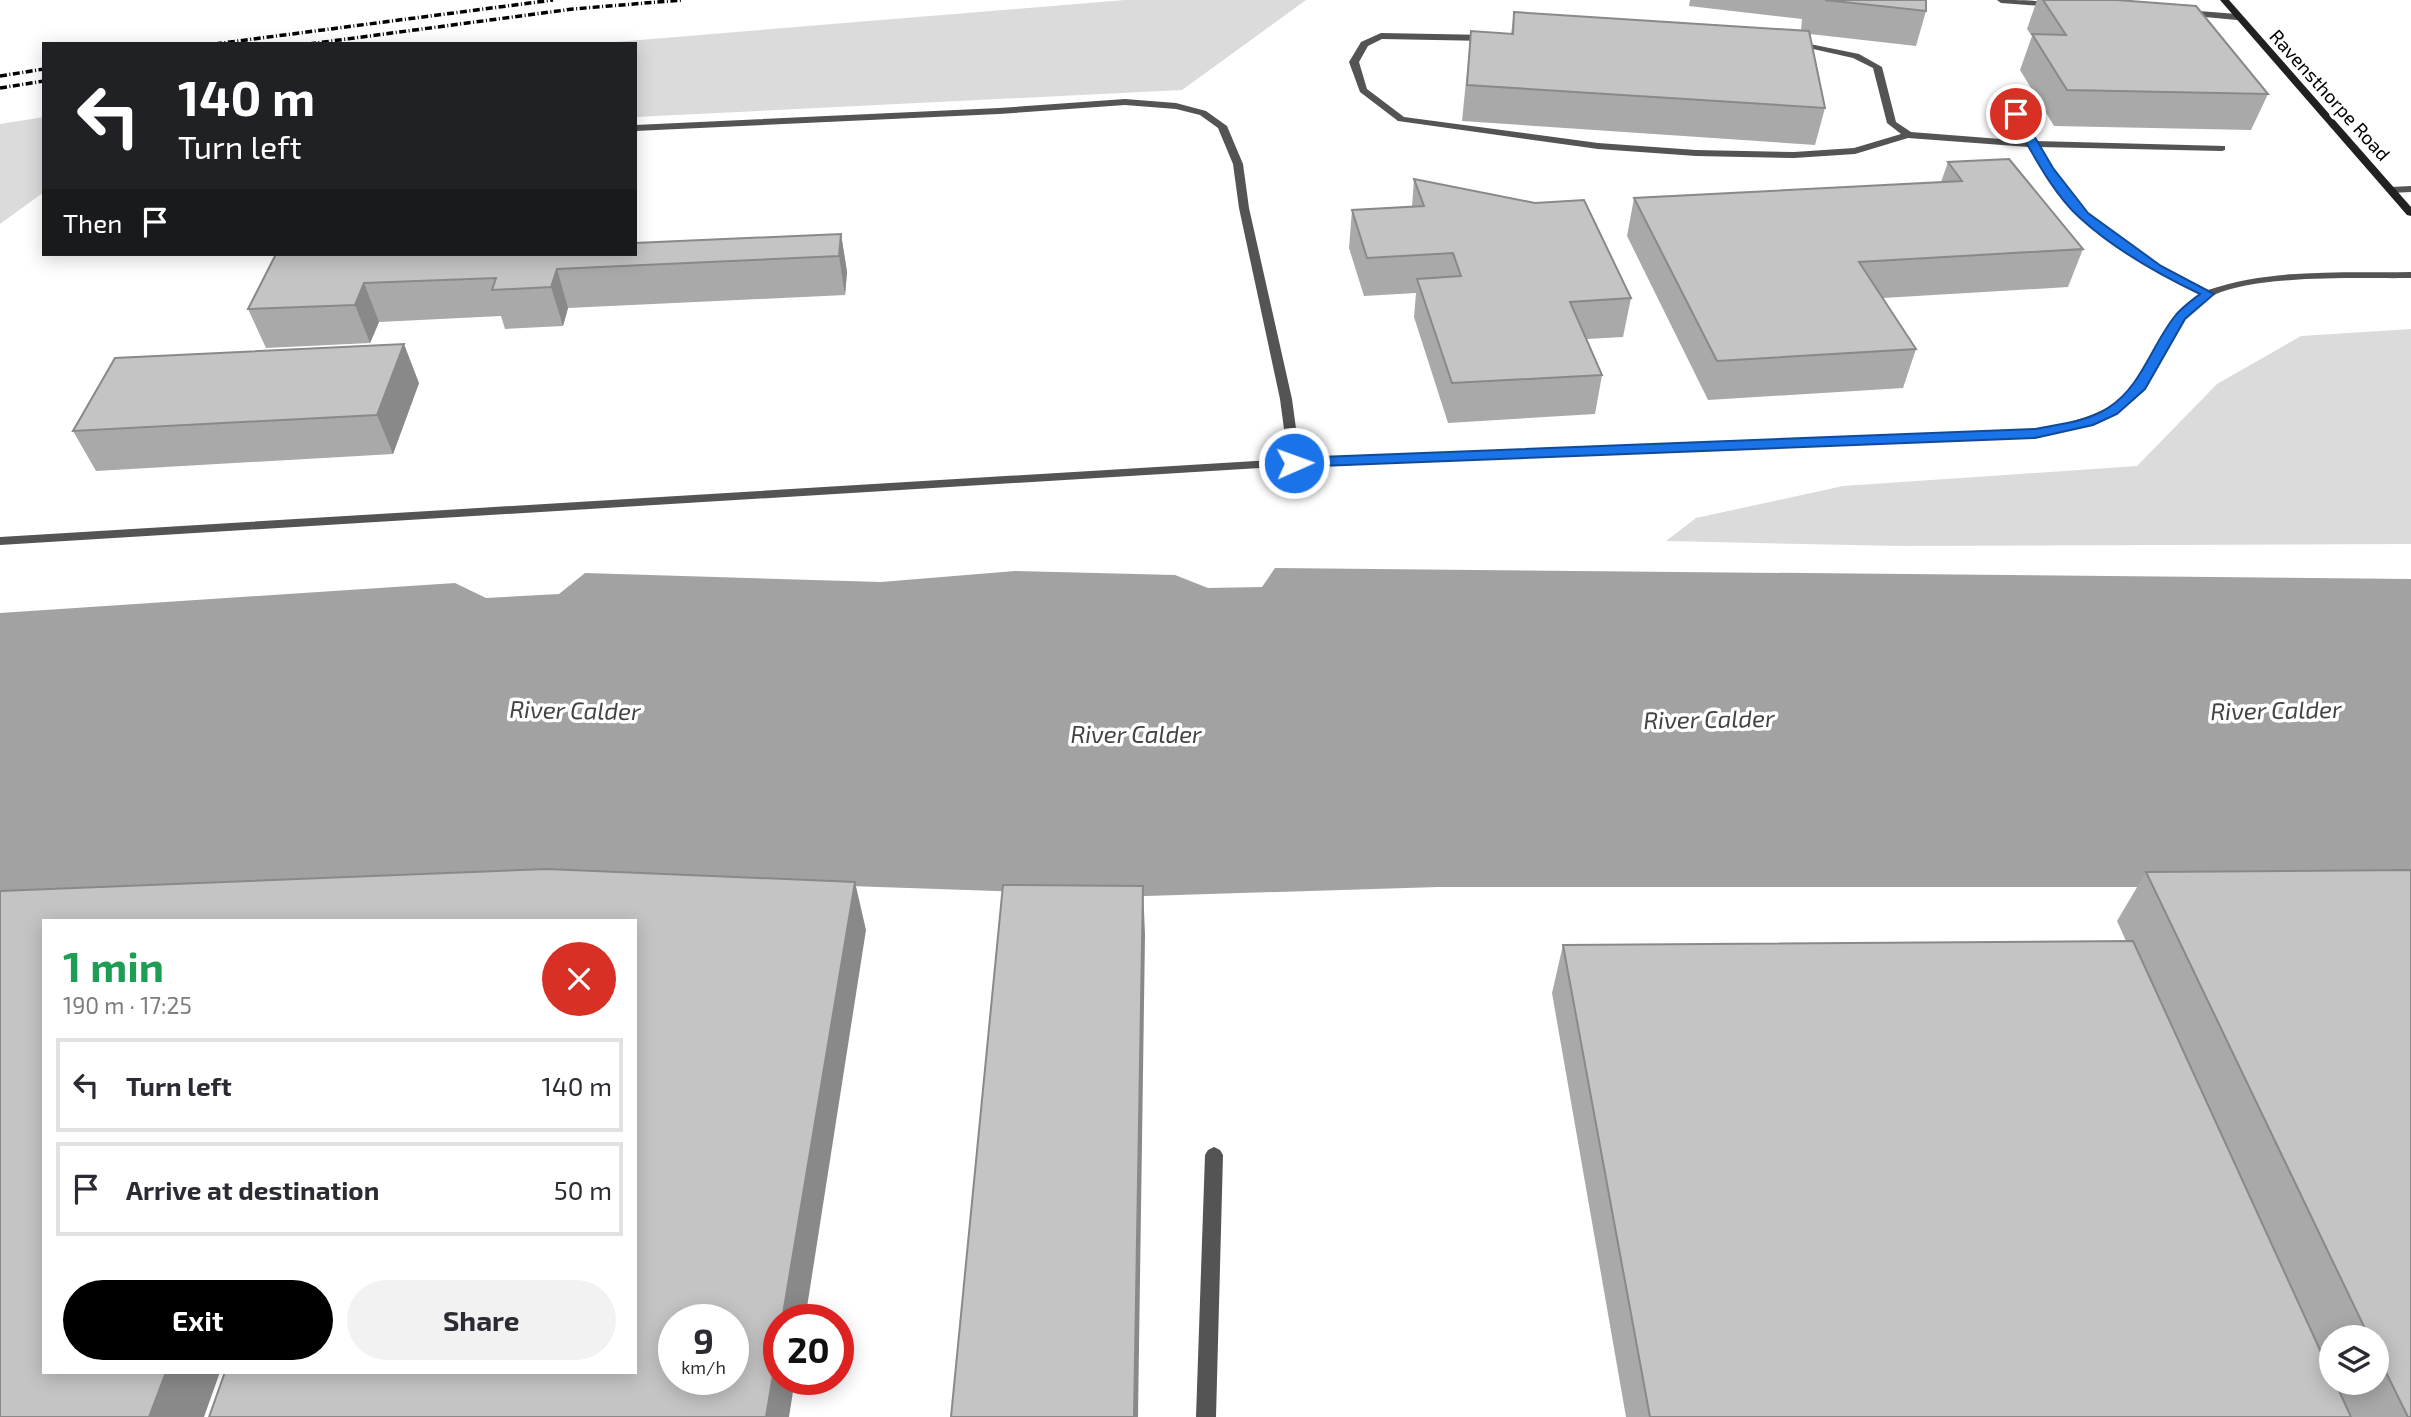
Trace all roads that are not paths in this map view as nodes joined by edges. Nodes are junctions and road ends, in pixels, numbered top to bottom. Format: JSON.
{"nodes":[{"id":1,"x":2001,"y":0,"type":"edge"},
{"id":2,"x":2224,"y":0,"type":"edge"},
{"id":3,"x":2070,"y":5,"type":"edge"},
{"id":4,"x":2181,"y":13,"type":"edge"},
{"id":5,"x":2237,"y":17,"type":"junction"},
{"id":6,"x":1504,"y":38,"type":"edge"},
{"id":7,"x":1779,"y":44,"type":"edge"},
{"id":8,"x":2016,"y":114,"type":"dead end"},
{"id":9,"x":637,"y":128,"type":"edge"},
{"id":10,"x":1908,"y":135,"type":"junction"},
{"id":11,"x":2033,"y":144,"type":"junction"},
{"id":12,"x":2222,"y":148,"type":"dead end"},
{"id":13,"x":2390,"y":190,"type":"junction"},
{"id":14,"x":2411,"y":190,"type":"edge"},
{"id":15,"x":2411,"y":213,"type":"edge"},
{"id":16,"x":2411,"y":275,"type":"edge"},
{"id":17,"x":2208,"y":294,"type":"junction"},
{"id":18,"x":1294,"y":463,"type":"junction"},
{"id":19,"x":0,"y":541,"type":"edge"},
{"id":20,"x":1214,"y":1155,"type":"dead end"},
{"id":21,"x":1206,"y":1417,"type":"edge"}],
"edges":[{"from":1,"to":3,"type":"lane"},
{"from":2,"to":5,"type":"street","name":"Ravensthorpe Road"},
{"from":4,"to":5,"type":"lane"},
{"from":5,"to":13,"type":"street","name":"Ravensthorpe Road"},
{"from":6,"to":10,"type":"lane"},
{"from":7,"to":10,"type":"lane"},
{"from":8,"to":11,"type":"lane"},
{"from":9,"to":18,"type":"lane"},
{"from":10,"to":11,"type":"lane"},
{"from":11,"to":12,"type":"lane"},
{"from":11,"to":17,"type":"lane"},
{"from":13,"to":14,"type":"lane"},
{"from":13,"to":15,"type":"street","name":"Ravensthorpe Road"},
{"from":16,"to":17,"type":"lane"},
{"from":17,"to":18,"type":"lane"},
{"from":18,"to":19,"type":"lane"},
{"from":20,"to":21,"type":"lane"}]}
